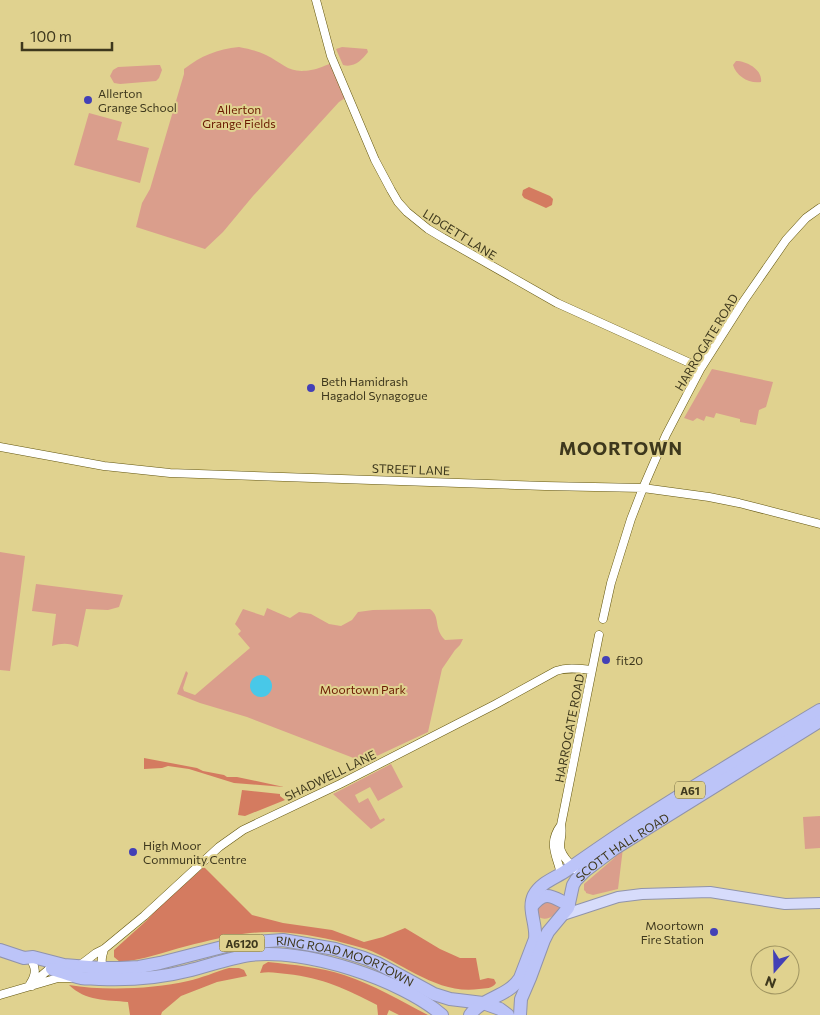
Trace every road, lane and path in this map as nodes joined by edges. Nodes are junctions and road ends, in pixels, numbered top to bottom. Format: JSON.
{"nodes":[{"id":1,"x":314,"y":0,"type":"edge"},
{"id":2,"x":820,"y":208,"type":"edge"},
{"id":3,"x":701,"y":368,"type":"junction"},
{"id":4,"x":0,"y":447,"type":"edge"},
{"id":5,"x":643,"y":488,"type":"junction"},
{"id":6,"x":820,"y":524,"type":"edge"},
{"id":7,"x":602,"y":619,"type":"dead end"},
{"id":8,"x":599,"y":634,"type":"dead end"},
{"id":9,"x":592,"y":670,"type":"junction"},
{"id":10,"x":820,"y":710,"type":"edge"},
{"id":11,"x":820,"y":721,"type":"edge"},
{"id":12,"x":561,"y":825,"type":"junction"},
{"id":13,"x":572,"y":866,"type":"junction"},
{"id":14,"x":561,"y":874,"type":"junction"},
{"id":15,"x":576,"y":880,"type":"junction"},
{"id":16,"x":820,"y":903,"type":"edge"},
{"id":17,"x":566,"y":910,"type":"junction"},
{"id":18,"x":532,"y":912,"type":"junction"},
{"id":19,"x":104,"y":949,"type":"junction"},
{"id":20,"x":0,"y":950,"type":"edge"},
{"id":21,"x":29,"y":961,"type":"junction"},
{"id":22,"x":53,"y":966,"type":"junction"},
{"id":23,"x":80,"y":972,"type":"junction"},
{"id":24,"x":101,"y":973,"type":"junction"},
{"id":25,"x":30,"y":987,"type":"junction"},
{"id":26,"x":0,"y":995,"type":"edge"},
{"id":27,"x":483,"y":1003,"type":"junction"},
{"id":28,"x":442,"y":1015,"type":"edge"},
{"id":29,"x":470,"y":1015,"type":"edge"},
{"id":30,"x":508,"y":1015,"type":"edge"},
{"id":31,"x":520,"y":1015,"type":"edge"}],
"edges":[{"from":1,"to":3,"type":"street","name":"LIDGETT LANE"},
{"from":2,"to":3,"type":"street","name":"HARROGATE ROAD"},
{"from":3,"to":5,"type":"street","name":"HARROGATE ROAD"},
{"from":4,"to":5,"type":"street","name":"STREET LANE"},
{"from":5,"to":6,"type":"street","name":"STREET LANE"},
{"from":5,"to":7,"type":"street","name":"HARROGATE ROAD"},
{"from":8,"to":9,"type":"street","name":"HARROGATE ROAD"},
{"from":9,"to":12,"type":"street","name":"HARROGATE ROAD"},
{"from":9,"to":19,"type":"street","name":"SHADWELL LANE"},
{"from":10,"to":13,"type":"highway","name":"SCOTT HALL ROAD","number":"A61"},
{"from":11,"to":15,"type":"highway","name":"SCOTT HALL ROAD","number":"A61"},
{"from":12,"to":13,"type":"street","name":"HARROGATE ROAD"},
{"from":12,"to":14,"type":"street","name":"HARROGATE ROAD"},
{"from":13,"to":14,"type":"highway","name":"SCOTT HALL ROAD","number":"A61"},
{"from":13,"to":15,"type":"street","name":"HARROGATE ROAD"},
{"from":14,"to":18,"type":"highway","number":"A61"},
{"from":15,"to":17,"type":"highway","name":"SCOTT HALL ROAD"},
{"from":16,"to":17,"type":"main road"},
{"from":17,"to":18,"type":"highway"},
{"from":17,"to":18,"type":"highway"},
{"from":17,"to":31,"type":"highway"},
{"from":18,"to":27,"type":"highway"},
{"from":19,"to":23,"type":"street","name":"SHADWELL LANE"},
{"from":19,"to":24,"type":"street"},
{"from":20,"to":21,"type":"highway","name":"RING ROAD MOORTOWN","number":"A6120"},
{"from":21,"to":22,"type":"highway","name":"RING ROAD MOORTOWN","number":"A6120"},
{"from":21,"to":25,"type":"street"},
{"from":22,"to":23,"type":"highway","name":"RING ROAD MOORTOWN","number":"A6120"},
{"from":22,"to":25,"type":"street"},
{"from":23,"to":24,"type":"highway","name":"RING ROAD MOORTOWN","number":"A6120"},
{"from":23,"to":25,"type":"street"},
{"from":24,"to":27,"type":"highway","name":"RING ROAD MOORTOWN","number":"A6120"},
{"from":24,"to":28,"type":"highway","name":"RING ROAD MOORTOWN","number":"A6120"},
{"from":25,"to":26,"type":"street"},
{"from":27,"to":29,"type":"highway"},
{"from":27,"to":30,"type":"highway"}]}
